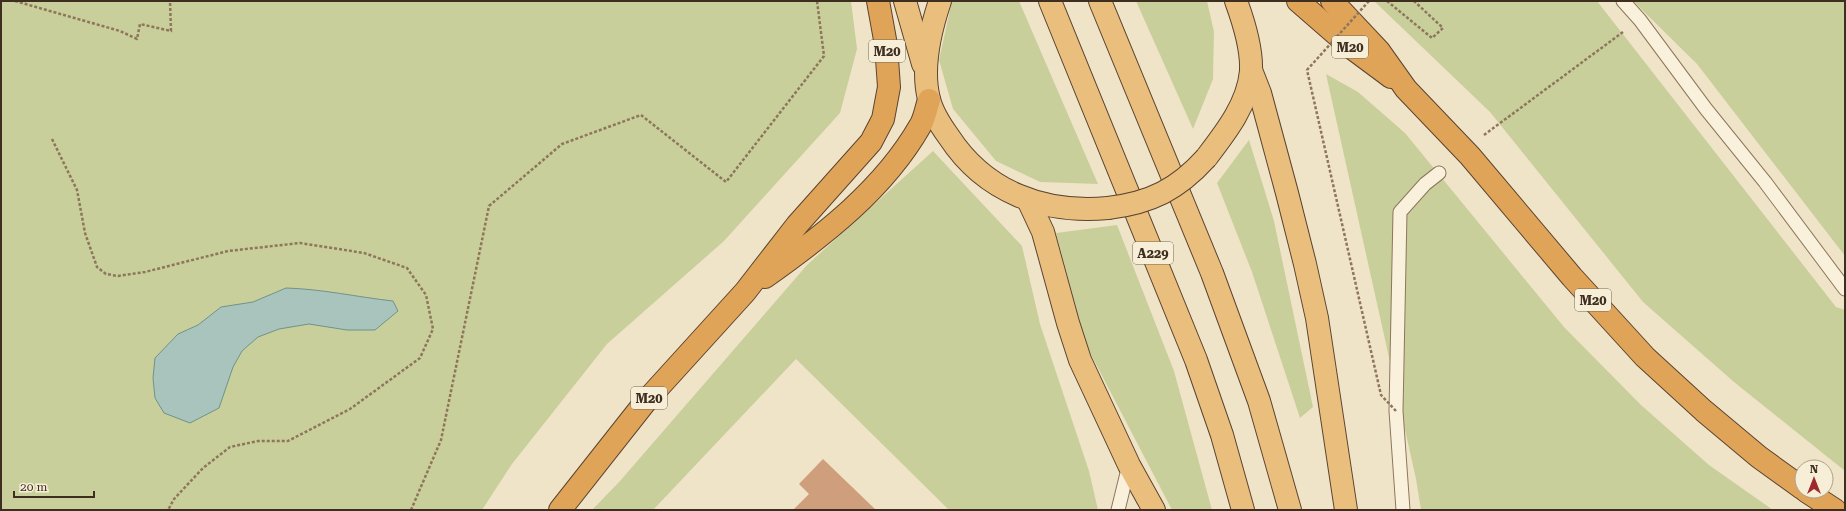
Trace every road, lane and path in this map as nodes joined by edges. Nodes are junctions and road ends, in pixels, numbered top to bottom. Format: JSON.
{"nodes":[{"id":1,"x":15,"y":1,"type":"edge"},
{"id":2,"x":170,"y":1,"type":"edge"},
{"id":3,"x":817,"y":1,"type":"edge"},
{"id":4,"x":878,"y":1,"type":"edge"},
{"id":5,"x":905,"y":1,"type":"edge"},
{"id":6,"x":940,"y":1,"type":"edge"},
{"id":7,"x":1050,"y":1,"type":"edge"},
{"id":8,"x":1100,"y":1,"type":"edge"},
{"id":9,"x":1236,"y":1,"type":"edge"},
{"id":10,"x":1298,"y":1,"type":"edge"},
{"id":11,"x":1332,"y":1,"type":"edge"},
{"id":12,"x":1369,"y":1,"type":"edge"},
{"id":13,"x":1387,"y":1,"type":"edge"},
{"id":14,"x":1414,"y":1,"type":"edge"},
{"id":15,"x":1623,"y":1,"type":"edge"},
{"id":16,"x":1640,"y":20,"type":"junction"},
{"id":17,"x":1251,"y":70,"type":"junction"},
{"id":18,"x":926,"y":73,"type":"junction"},
{"id":19,"x":1406,"y":89,"type":"junction"},
{"id":20,"x":929,"y":100,"type":"junction"},
{"id":21,"x":1481,"y":137,"type":"dead end"},
{"id":22,"x":52,"y":139,"type":"dead end"},
{"id":23,"x":1439,"y":173,"type":"dead end"},
{"id":24,"x":1028,"y":200,"type":"junction"},
{"id":25,"x":1845,"y":289,"type":"edge"},
{"id":26,"x":745,"y":292,"type":"junction"},
{"id":27,"x":1396,"y":411,"type":"junction"},
{"id":28,"x":1129,"y":465,"type":"junction"},
{"id":29,"x":1794,"y":482,"type":"edge"},
{"id":30,"x":1818,"y":499,"type":"edge"},
{"id":31,"x":168,"y":510,"type":"edge"},
{"id":32,"x":411,"y":510,"type":"edge"},
{"id":33,"x":560,"y":510,"type":"edge"},
{"id":34,"x":1118,"y":510,"type":"edge"},
{"id":35,"x":1154,"y":510,"type":"edge"},
{"id":36,"x":1243,"y":510,"type":"edge"},
{"id":37,"x":1290,"y":510,"type":"edge"},
{"id":38,"x":1346,"y":510,"type":"edge"},
{"id":39,"x":1403,"y":510,"type":"edge"},
{"id":40,"x":1835,"y":510,"type":"edge"}],
"edges":[{"from":1,"to":2,"type":"path"},
{"from":3,"to":32,"type":"path"},
{"from":4,"to":26,"type":"highway","number":"M20"},
{"from":5,"to":18,"type":"highway"},
{"from":6,"to":18,"type":"highway"},
{"from":7,"to":36,"type":"highway","number":"A229"},
{"from":8,"to":37,"type":"highway"},
{"from":9,"to":17,"type":"highway"},
{"from":10,"to":19,"type":"highway","number":"M20"},
{"from":11,"to":19,"type":"highway","number":"M20"},
{"from":12,"to":27,"type":"path","bridge":true},
{"from":13,"to":14,"type":"path"},
{"from":15,"to":16,"type":"lane"},
{"from":16,"to":21,"type":"path"},
{"from":16,"to":25,"type":"lane"},
{"from":17,"to":24,"type":"highway","bridge":true},
{"from":17,"to":38,"type":"highway"},
{"from":18,"to":20,"type":"highway"},
{"from":19,"to":29,"type":"highway","number":"M20"},
{"from":20,"to":24,"type":"highway"},
{"from":20,"to":26,"type":"highway","number":"M20"},
{"from":22,"to":31,"type":"path"},
{"from":23,"to":27,"type":"lane"},
{"from":24,"to":28,"type":"highway"},
{"from":26,"to":33,"type":"highway","number":"M20"},
{"from":27,"to":39,"type":"lane"},
{"from":28,"to":34,"type":"lane"},
{"from":28,"to":35,"type":"highway"},
{"from":30,"to":40,"type":"highway"}]}
